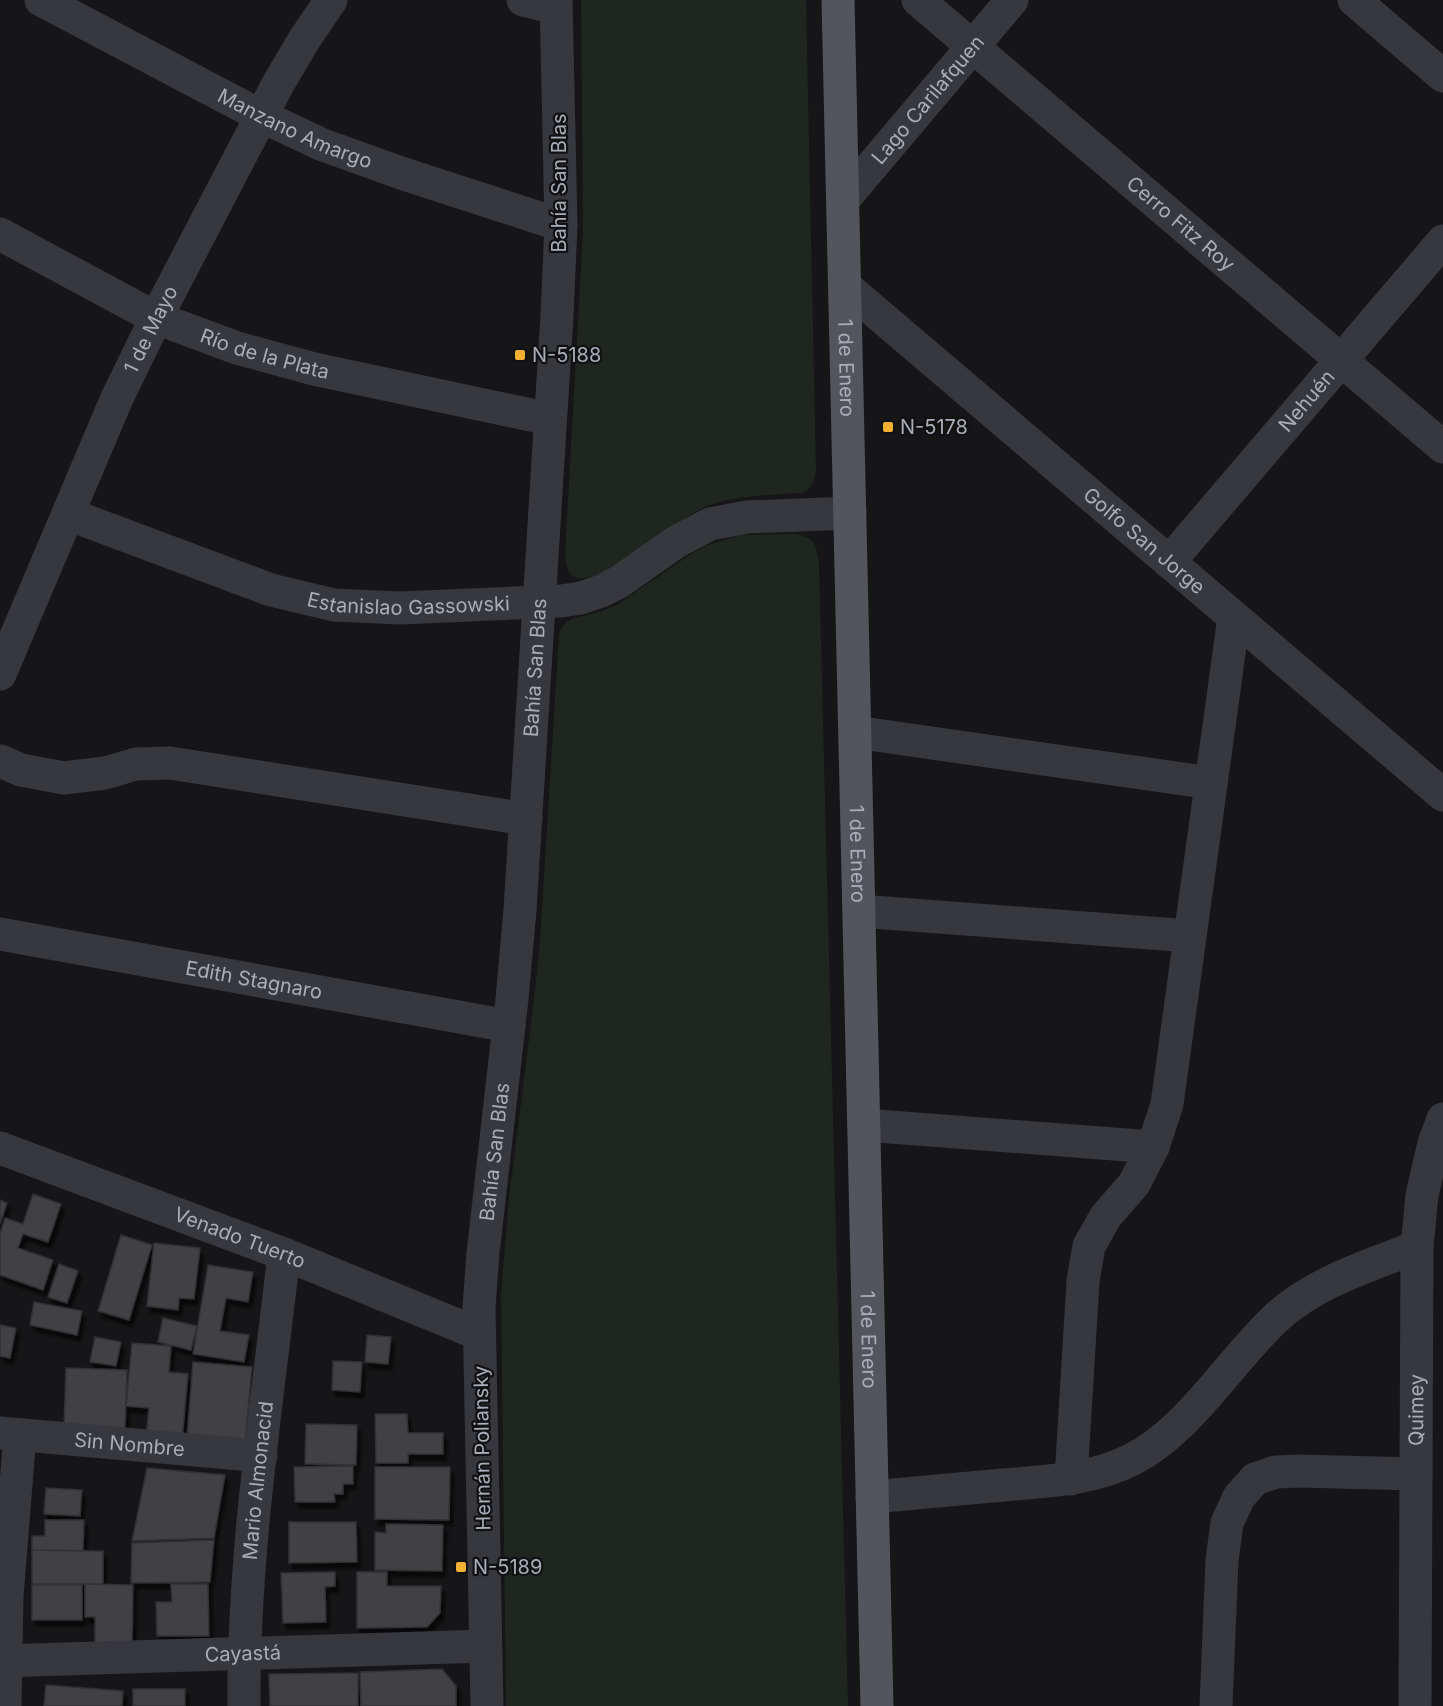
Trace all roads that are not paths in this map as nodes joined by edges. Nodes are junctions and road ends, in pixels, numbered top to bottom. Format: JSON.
{"nodes":[{"id":1,"x":42,"y":0,"type":"edge"},
{"id":2,"x":331,"y":0,"type":"edge"},
{"id":3,"x":523,"y":0,"type":"edge"},
{"id":4,"x":838,"y":0,"type":"edge"},
{"id":5,"x":918,"y":0,"type":"edge"},
{"id":6,"x":1012,"y":0,"type":"edge"},
{"id":7,"x":1354,"y":0,"type":"edge"},
{"id":8,"x":556,"y":4,"type":"edge"},
{"id":9,"x":972,"y":46,"type":"junction"},
{"id":10,"x":1443,"y":76,"type":"edge"},
{"id":11,"x":261,"y":116,"type":"junction"},
{"id":12,"x":844,"y":199,"type":"junction"},
{"id":13,"x":561,"y":225,"type":"junction"},
{"id":14,"x":0,"y":234,"type":"edge"},
{"id":15,"x":1443,"y":241,"type":"edge"},
{"id":16,"x":845,"y":286,"type":"junction"},
{"id":17,"x":156,"y":318,"type":"junction"},
{"id":18,"x":1341,"y":360,"type":"junction"},
{"id":19,"x":550,"y":419,"type":"junction"},
{"id":20,"x":1443,"y":447,"type":"edge"},
{"id":21,"x":850,"y":513,"type":"junction"},
{"id":22,"x":68,"y":514,"type":"junction"},
{"id":23,"x":1169,"y":562,"type":"junction"},
{"id":24,"x":539,"y":603,"type":"junction"},
{"id":25,"x":1234,"y":617,"type":"junction"},
{"id":26,"x":0,"y":674,"type":"edge"},
{"id":27,"x":855,"y":732,"type":"junction"},
{"id":28,"x":0,"y":761,"type":"edge"},
{"id":29,"x":1211,"y":783,"type":"junction"},
{"id":30,"x":1443,"y":795,"type":"edge"},
{"id":31,"x":526,"y":819,"type":"junction"},
{"id":32,"x":859,"y":911,"type":"junction"},
{"id":33,"x":0,"y":934,"type":"edge"},
{"id":34,"x":1190,"y":936,"type":"junction"},
{"id":35,"x":509,"y":1026,"type":"junction"},
{"id":36,"x":1443,"y":1119,"type":"edge"},
{"id":37,"x":864,"y":1125,"type":"junction"},
{"id":38,"x":1153,"y":1147,"type":"junction"},
{"id":39,"x":0,"y":1148,"type":"edge"},
{"id":40,"x":1417,"y":1247,"type":"junction"},
{"id":41,"x":284,"y":1254,"type":"junction"},
{"id":42,"x":479,"y":1334,"type":"junction"},
{"id":43,"x":10,"y":1434,"type":"edge"},
{"id":44,"x":261,"y":1456,"type":"junction"},
{"id":45,"x":1416,"y":1474,"type":"junction"},
{"id":46,"x":1071,"y":1479,"type":"junction"},
{"id":47,"x":872,"y":1497,"type":"junction"},
{"id":48,"x":485,"y":1646,"type":"junction"},
{"id":49,"x":243,"y":1654,"type":"junction"},
{"id":50,"x":3,"y":1661,"type":"edge"},
{"id":51,"x":5,"y":1706,"type":"edge"},
{"id":52,"x":244,"y":1706,"type":"edge"},
{"id":53,"x":487,"y":1706,"type":"edge"},
{"id":54,"x":877,"y":1706,"type":"edge"},
{"id":55,"x":1216,"y":1706,"type":"edge"},
{"id":56,"x":1415,"y":1706,"type":"edge"}],
"edges":[{"from":1,"to":11,"type":"street","name":"Manzano Amargo"},
{"from":2,"to":11,"type":"street","name":"1 de Mayo"},
{"from":3,"to":8,"type":"street"},
{"from":4,"to":12,"type":"main road","name":"1 de Enero"},
{"from":5,"to":9,"type":"street","name":"Cerro Fitz Roy"},
{"from":6,"to":9,"type":"street","name":"Lago Carilafquen"},
{"from":7,"to":10,"type":"street"},
{"from":8,"to":13,"type":"street","name":"Bahía San Blas"},
{"from":9,"to":12,"type":"street","name":"Lago Carilafquen"},
{"from":9,"to":18,"type":"street","name":"Cerro Fitz Roy"},
{"from":11,"to":13,"type":"street","name":"Manzano Amargo"},
{"from":11,"to":17,"type":"street","name":"1 de Mayo"},
{"from":12,"to":16,"type":"main road","name":"1 de Enero"},
{"from":13,"to":19,"type":"street","name":"Bahía San Blas"},
{"from":14,"to":17,"type":"street","name":"Río de la Plata"},
{"from":15,"to":18,"type":"street","name":"Nehuén"},
{"from":16,"to":21,"type":"main road","name":"1 de Enero"},
{"from":16,"to":23,"type":"street","name":"Golfo San Jorge"},
{"from":17,"to":19,"type":"street","name":"Río de la Plata"},
{"from":17,"to":22,"type":"street","name":"1 de Mayo"},
{"from":18,"to":20,"type":"street","name":"Cerro Fitz Roy"},
{"from":18,"to":23,"type":"street","name":"Nehuén"},
{"from":19,"to":24,"type":"street","name":"Bahía San Blas"},
{"from":21,"to":24,"type":"street","name":"Estanislao Gassowski"},
{"from":21,"to":27,"type":"main road","name":"1 de Enero"},
{"from":22,"to":24,"type":"street","name":"Estanislao Gassowski"},
{"from":22,"to":26,"type":"street","name":"1 de Mayo"},
{"from":23,"to":25,"type":"street","name":"Golfo San Jorge"},
{"from":24,"to":31,"type":"street","name":"Bahía San Blas"},
{"from":25,"to":29,"type":"street"},
{"from":25,"to":30,"type":"street","name":"Golfo San Jorge"},
{"from":27,"to":29,"type":"street"},
{"from":27,"to":32,"type":"main road","name":"1 de Enero"},
{"from":28,"to":31,"type":"street"},
{"from":29,"to":34,"type":"street"},
{"from":31,"to":35,"type":"street","name":"Bahía San Blas"},
{"from":32,"to":34,"type":"street"},
{"from":32,"to":37,"type":"main road","name":"1 de Enero"},
{"from":33,"to":35,"type":"street","name":"Edith Stagnaro"},
{"from":34,"to":38,"type":"street"},
{"from":35,"to":42,"type":"street","name":"Bahía San Blas"},
{"from":36,"to":40,"type":"street","name":"Quimey"},
{"from":37,"to":38,"type":"street"},
{"from":37,"to":47,"type":"main road","name":"1 de Enero"},
{"from":38,"to":46,"type":"street"},
{"from":39,"to":41,"type":"street","name":"Venado Tuerto"},
{"from":40,"to":45,"type":"street","name":"Quimey"},
{"from":40,"to":46,"type":"street"},
{"from":41,"to":42,"type":"street","name":"Venado Tuerto"},
{"from":41,"to":44,"type":"street","name":"Mario Almonacid"},
{"from":42,"to":48,"type":"street","name":"Hernán Poliansky"},
{"from":43,"to":44,"type":"street","name":"Sin Nombre"},
{"from":43,"to":50,"type":"street"},
{"from":44,"to":49,"type":"street","name":"Mario Almonacid"},
{"from":45,"to":55,"type":"street"},
{"from":45,"to":56,"type":"street","name":"Quimey"},
{"from":46,"to":47,"type":"street"},
{"from":47,"to":54,"type":"main road","name":"1 de Enero"},
{"from":48,"to":49,"type":"street","name":"Cayastá"},
{"from":48,"to":53,"type":"street","name":"Hernán Poliansky"},
{"from":49,"to":50,"type":"street","name":"Cayastá"},
{"from":49,"to":52,"type":"street","name":"Mario Almonacid"},
{"from":50,"to":51,"type":"street"}]}
